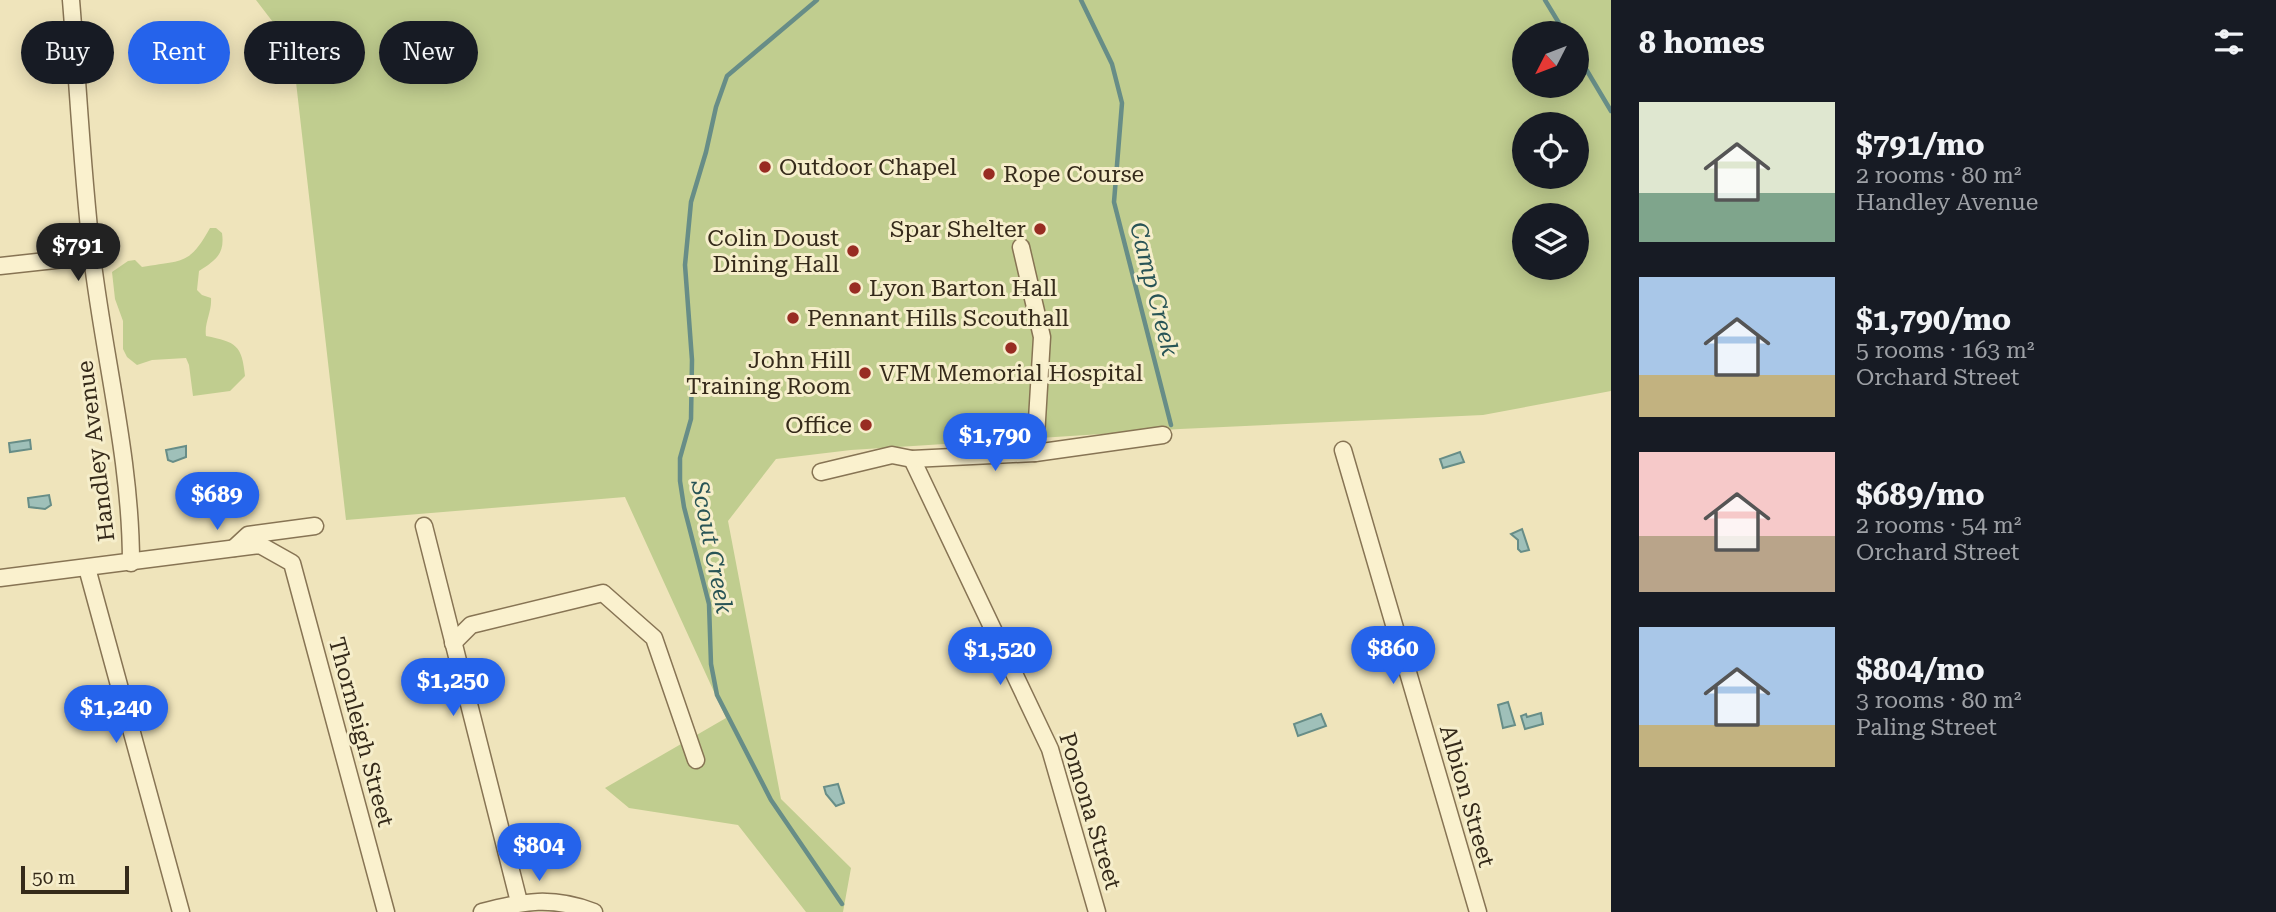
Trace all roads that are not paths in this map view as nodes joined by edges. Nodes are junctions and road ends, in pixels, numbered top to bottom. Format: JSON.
{"nodes":[{"id":1,"x":71,"y":0,"type":"edge"},
{"id":2,"x":1021,"y":247,"type":"dead end"},
{"id":3,"x":92,"y":256,"type":"junction"},
{"id":4,"x":0,"y":266,"type":"edge"},
{"id":5,"x":1163,"y":435,"type":"dead end"},
{"id":6,"x":1343,"y":450,"type":"dead end"},
{"id":7,"x":1035,"y":453,"type":"junction"},
{"id":8,"x":912,"y":459,"type":"junction"},
{"id":9,"x":821,"y":472,"type":"dead end"},
{"id":10,"x":315,"y":526,"type":"dead end"},
{"id":11,"x":424,"y":526,"type":"dead end"},
{"id":12,"x":234,"y":548,"type":"junction"},
{"id":13,"x":131,"y":563,"type":"junction"},
{"id":14,"x":87,"y":568,"type":"junction"},
{"id":15,"x":0,"y":578,"type":"edge"},
{"id":16,"x":453,"y":643,"type":"junction"},
{"id":17,"x":696,"y":760,"type":"dead end"},
{"id":18,"x":519,"y":902,"type":"junction"},
{"id":19,"x":181,"y":912,"type":"edge"},
{"id":20,"x":386,"y":912,"type":"edge"},
{"id":21,"x":482,"y":912,"type":"edge"},
{"id":22,"x":594,"y":912,"type":"edge"},
{"id":23,"x":1097,"y":912,"type":"edge"},
{"id":24,"x":1478,"y":912,"type":"edge"}],
"edges":[{"from":1,"to":3,"type":"street","name":"Handley Avenue"},
{"from":2,"to":7,"type":"street"},
{"from":3,"to":4,"type":"street"},
{"from":3,"to":13,"type":"street","name":"Handley Avenue"},
{"from":5,"to":7,"type":"street"},
{"from":6,"to":24,"type":"street","name":"Albion Street"},
{"from":7,"to":8,"type":"street"},
{"from":8,"to":9,"type":"street"},
{"from":8,"to":23,"type":"street","name":"Pomona Street"},
{"from":10,"to":12,"type":"street"},
{"from":11,"to":16,"type":"street"},
{"from":12,"to":13,"type":"street"},
{"from":12,"to":20,"type":"street","name":"Thornleigh Street"},
{"from":13,"to":14,"type":"street"},
{"from":14,"to":15,"type":"street"},
{"from":14,"to":19,"type":"street"},
{"from":16,"to":17,"type":"street"},
{"from":16,"to":18,"type":"street"},
{"from":18,"to":21,"type":"street"},
{"from":18,"to":22,"type":"street"}]}
